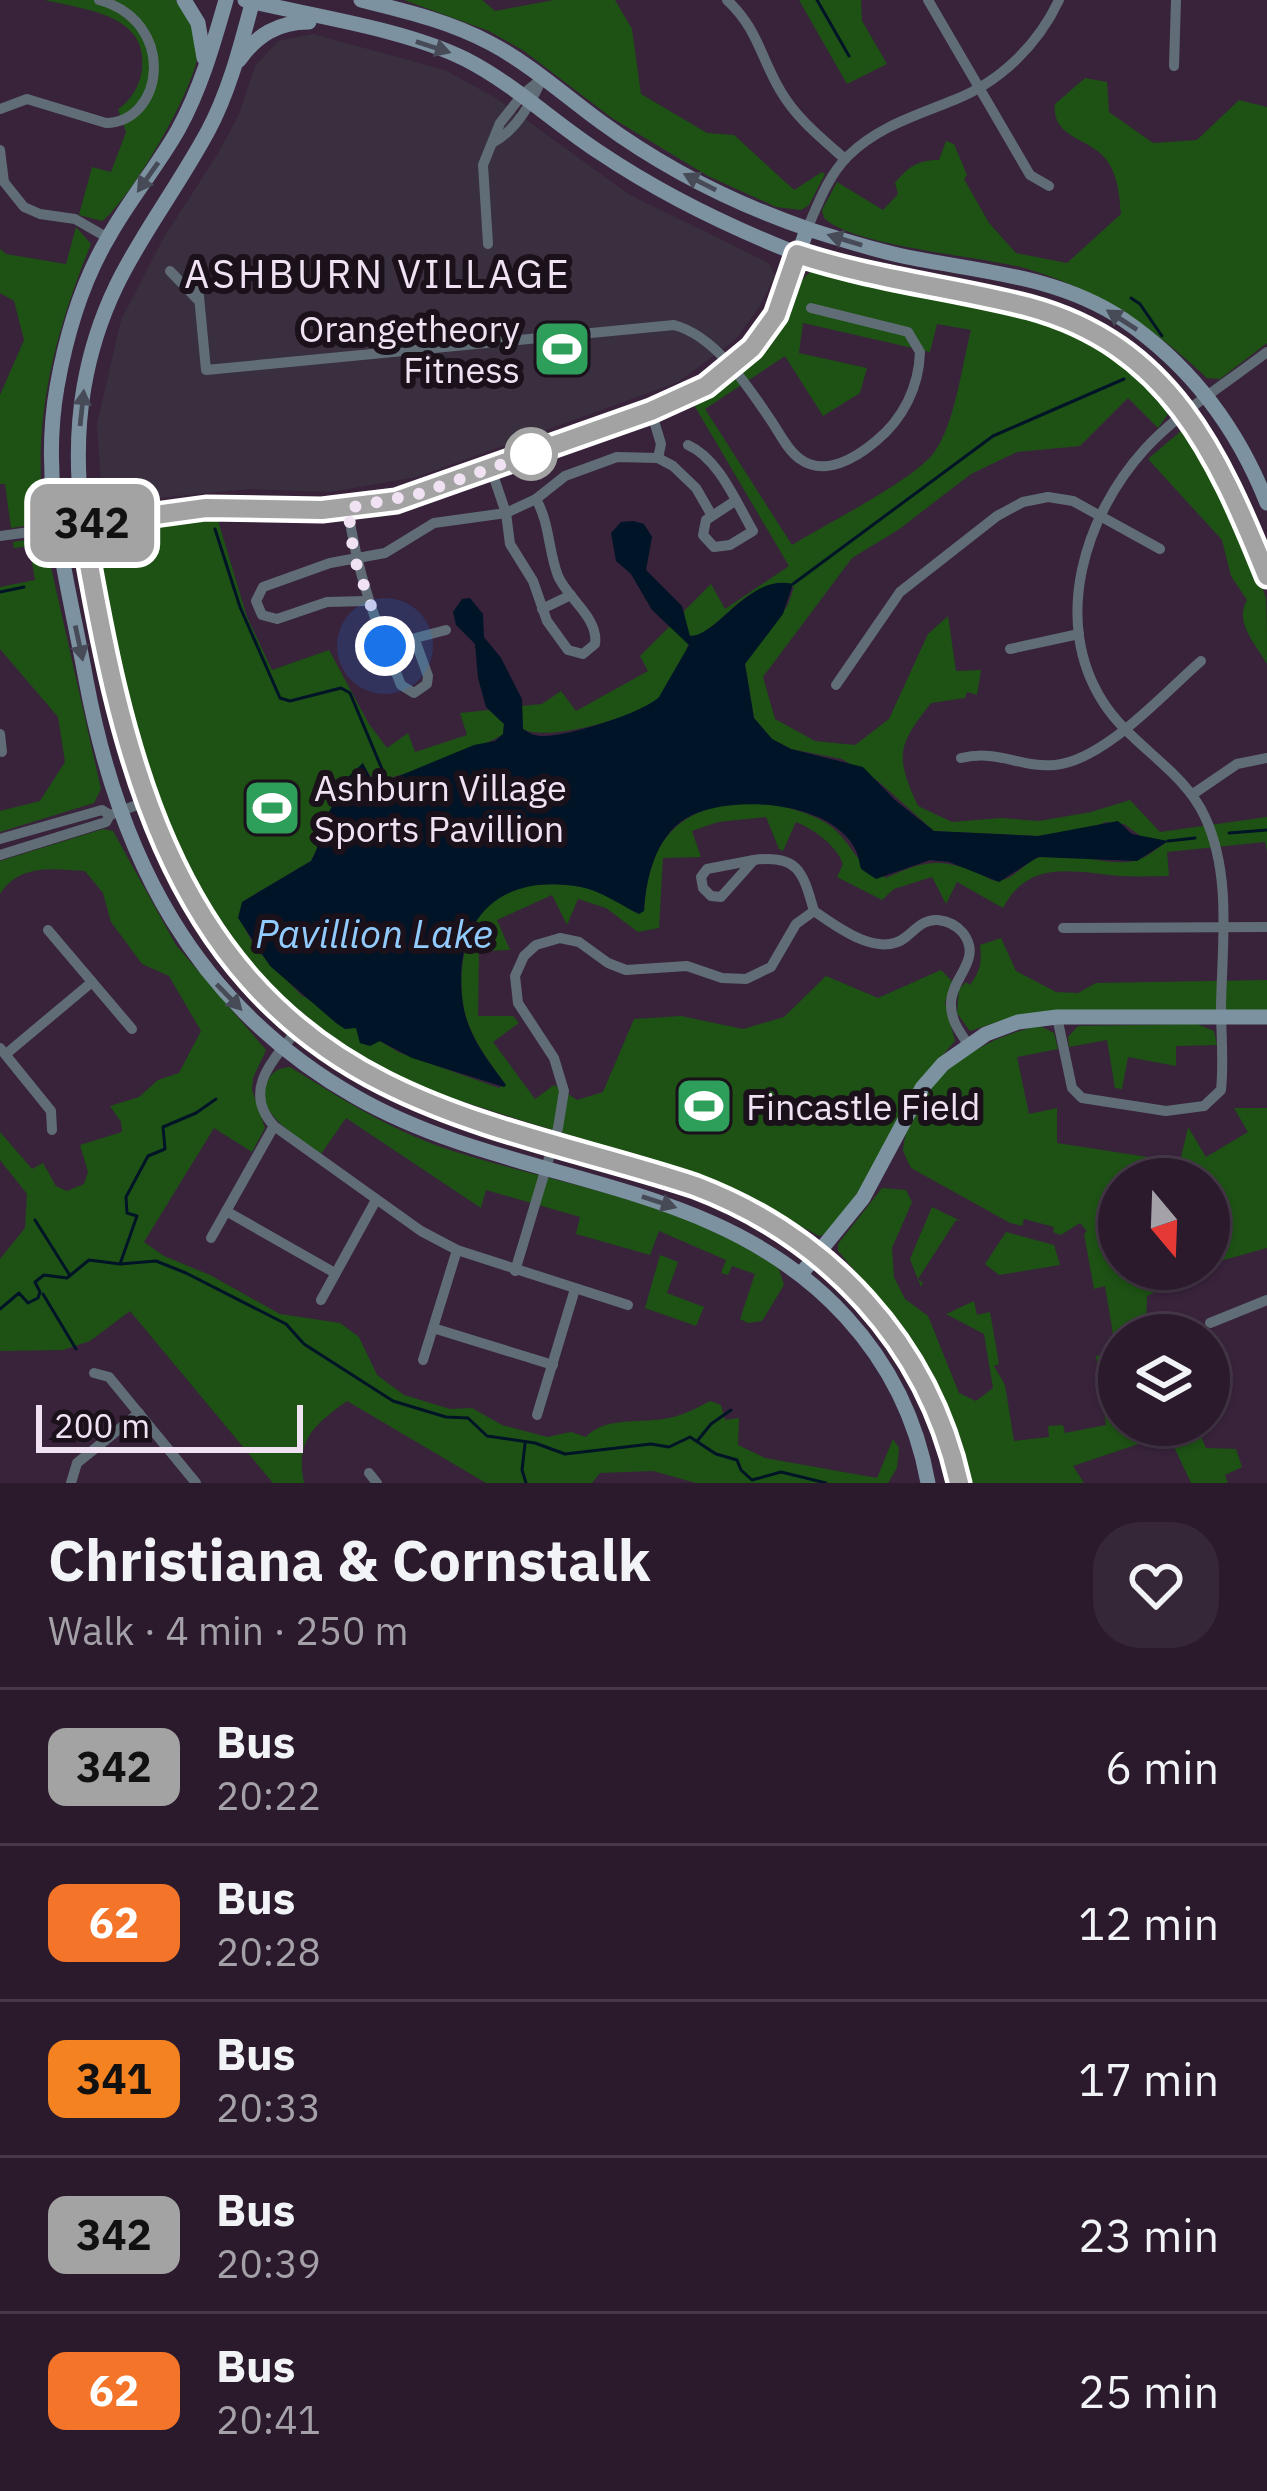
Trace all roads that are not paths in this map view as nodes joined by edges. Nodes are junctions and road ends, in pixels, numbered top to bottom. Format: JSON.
{"nodes":[{"id":1,"x":99,"y":0,"type":"edge"},
{"id":2,"x":184,"y":0,"type":"edge"},
{"id":3,"x":226,"y":0,"type":"edge"},
{"id":4,"x":361,"y":0,"type":"edge"},
{"id":5,"x":728,"y":0,"type":"edge"},
{"id":6,"x":928,"y":0,"type":"edge"},
{"id":7,"x":1058,"y":0,"type":"edge"},
{"id":8,"x":1176,"y":0,"type":"edge"},
{"id":9,"x":250,"y":1,"type":"edge"},
{"id":10,"x":336,"y":22,"type":"junction"},
{"id":11,"x":1174,"y":66,"type":"dead end"},
{"id":12,"x":204,"y":75,"type":"junction"},
{"id":13,"x":543,"y":78,"type":"junction"},
{"id":14,"x":230,"y":79,"type":"junction"},
{"id":15,"x":978,"y":88,"type":"junction"},
{"id":16,"x":527,"y":98,"type":"junction"},
{"id":17,"x":0,"y":109,"type":"edge"},
{"id":18,"x":0,"y":150,"type":"edge"},
{"id":19,"x":845,"y":159,"type":"junction"},
{"id":20,"x":1048,"y":186,"type":"dead end"},
{"id":21,"x":807,"y":229,"type":"junction"},
{"id":22,"x":108,"y":238,"type":"junction"},
{"id":23,"x":488,"y":244,"type":"dead end"},
{"id":24,"x":797,"y":254,"type":"junction"},
{"id":25,"x":196,"y":265,"type":"dead end"},
{"id":26,"x":170,"y":271,"type":"dead end"},
{"id":27,"x":199,"y":302,"type":"junction"},
{"id":28,"x":811,"y":308,"type":"dead end"},
{"id":29,"x":1267,"y":352,"type":"edge"},
{"id":30,"x":731,"y":368,"type":"junction"},
{"id":31,"x":1210,"y":397,"type":"junction"},
{"id":32,"x":651,"y":411,"type":"junction"},
{"id":33,"x":1187,"y":414,"type":"junction"},
{"id":34,"x":688,"y":445,"type":"dead end"},
{"id":35,"x":658,"y":458,"type":"junction"},
{"id":36,"x":491,"y":469,"type":"junction"},
{"id":37,"x":536,"y":499,"type":"junction"},
{"id":38,"x":735,"y":501,"type":"junction"},
{"id":39,"x":1267,"y":503,"type":"edge"},
{"id":40,"x":348,"y":508,"type":"junction"},
{"id":41,"x":506,"y":513,"type":"junction"},
{"id":42,"x":711,"y":514,"type":"junction"},
{"id":43,"x":1102,"y":514,"type":"junction"},
{"id":44,"x":82,"y":525,"type":"junction"},
{"id":45,"x":54,"y":529,"type":"junction"},
{"id":46,"x":0,"y":536,"type":"edge"},
{"id":47,"x":1160,"y":550,"type":"dead end"},
{"id":48,"x":354,"y":557,"type":"junction"},
{"id":49,"x":1267,"y":576,"type":"edge"},
{"id":50,"x":571,"y":595,"type":"junction"},
{"id":51,"x":367,"y":601,"type":"junction"},
{"id":52,"x":542,"y":609,"type":"junction"},
{"id":53,"x":446,"y":630,"type":"dead end"},
{"id":54,"x":1079,"y":634,"type":"junction"},
{"id":55,"x":415,"y":640,"type":"junction"},
{"id":56,"x":385,"y":646,"type":"junction"},
{"id":57,"x":1010,"y":649,"type":"dead end"},
{"id":58,"x":1202,"y":661,"type":"dead end"},
{"id":59,"x":836,"y":686,"type":"dead end"},
{"id":60,"x":1123,"y":728,"type":"junction"},
{"id":61,"x":0,"y":734,"type":"edge"},
{"id":62,"x":2,"y":752,"type":"edge"},
{"id":63,"x":961,"y":758,"type":"dead end"},
{"id":64,"x":1267,"y":758,"type":"edge"},
{"id":65,"x":1192,"y":794,"type":"junction"},
{"id":66,"x":146,"y":802,"type":"junction"},
{"id":67,"x":115,"y":813,"type":"junction"},
{"id":68,"x":0,"y":839,"type":"edge"},
{"id":69,"x":0,"y":854,"type":"edge"},
{"id":70,"x":754,"y":860,"type":"junction"},
{"id":71,"x":814,"y":910,"type":"junction"},
{"id":72,"x":1223,"y":927,"type":"junction"},
{"id":73,"x":1267,"y":927,"type":"edge"},
{"id":74,"x":1063,"y":928,"type":"dead end"},
{"id":75,"x":48,"y":930,"type":"dead end"},
{"id":76,"x":92,"y":982,"type":"junction"},
{"id":77,"x":1057,"y":1017,"type":"junction"},
{"id":78,"x":1267,"y":1017,"type":"edge"},
{"id":79,"x":1221,"y":1018,"type":"junction"},
{"id":80,"x":300,"y":1027,"type":"junction"},
{"id":81,"x":132,"y":1029,"type":"dead end"},
{"id":82,"x":968,"y":1044,"type":"junction"},
{"id":83,"x":284,"y":1048,"type":"junction"},
{"id":84,"x":3,"y":1051,"type":"edge"},
{"id":85,"x":274,"y":1126,"type":"junction"},
{"id":86,"x":52,"y":1130,"type":"dead end"},
{"id":87,"x":554,"y":1142,"type":"junction"},
{"id":88,"x":547,"y":1168,"type":"junction"},
{"id":89,"x":376,"y":1199,"type":"junction"},
{"id":90,"x":226,"y":1211,"type":"junction"},
{"id":91,"x":211,"y":1238,"type":"dead end"},
{"id":92,"x":457,"y":1250,"type":"junction"},
{"id":93,"x":819,"y":1255,"type":"junction"},
{"id":94,"x":515,"y":1271,"type":"junction"},
{"id":95,"x":335,"y":1273,"type":"junction"},
{"id":96,"x":801,"y":1274,"type":"junction"},
{"id":97,"x":575,"y":1289,"type":"junction"},
{"id":98,"x":320,"y":1300,"type":"dead end"},
{"id":99,"x":1267,"y":1300,"type":"edge"},
{"id":100,"x":628,"y":1305,"type":"dead end"},
{"id":101,"x":1230,"y":1315,"type":"edge"},
{"id":102,"x":433,"y":1328,"type":"junction"},
{"id":103,"x":423,"y":1360,"type":"dead end"},
{"id":104,"x":553,"y":1365,"type":"junction"},
{"id":105,"x":94,"y":1373,"type":"dead end"},
{"id":106,"x":139,"y":1413,"type":"junction"},
{"id":107,"x":537,"y":1415,"type":"dead end"},
{"id":108,"x":71,"y":1483,"type":"edge"},
{"id":109,"x":196,"y":1483,"type":"edge"},
{"id":110,"x":928,"y":1483,"type":"edge"},
{"id":111,"x":959,"y":1483,"type":"edge"}],
"edges":[{"from":1,"to":17,"type":"street"},
{"from":2,"to":12,"type":"main road"},
{"from":3,"to":12,"type":"main road"},
{"from":4,"to":13,"type":"main road"},
{"from":5,"to":19,"type":"street"},
{"from":6,"to":15,"type":"street"},
{"from":7,"to":15,"type":"street"},
{"from":8,"to":11,"type":"street"},
{"from":9,"to":10,"type":"main road"},
{"from":9,"to":14,"type":"main road"},
{"from":10,"to":14,"type":"main road"},
{"from":10,"to":16,"type":"main road","one_way":true},
{"from":12,"to":22,"type":"main road","one_way":true},
{"from":13,"to":16,"type":"street"},
{"from":21,"to":13,"type":"main road","one_way":true},
{"from":44,"to":14,"type":"main road","one_way":true},
{"from":15,"to":19,"type":"street"},
{"from":15,"to":20,"type":"street"},
{"from":16,"to":23,"type":"street"},
{"from":16,"to":24,"type":"main road"},
{"from":18,"to":22,"type":"street"},
{"from":19,"to":21,"type":"street"},
{"from":21,"to":24,"type":"main road"},
{"from":31,"to":21,"type":"main road","one_way":true},
{"from":22,"to":45,"type":"main road"},
{"from":24,"to":30,"type":"main road"},
{"from":24,"to":33,"type":"main road"},
{"from":25,"to":27,"type":"street"},
{"from":26,"to":27,"type":"street"},
{"from":27,"to":30,"type":"street"},
{"from":28,"to":30,"type":"street"},
{"from":29,"to":31,"type":"street"},
{"from":30,"to":32,"type":"main road"},
{"from":31,"to":33,"type":"street"},
{"from":31,"to":39,"type":"main road"},
{"from":32,"to":35,"type":"street"},
{"from":32,"to":36,"type":"main road"},
{"from":33,"to":43,"type":"street"},
{"from":33,"to":49,"type":"main road"},
{"from":34,"to":38,"type":"street"},
{"from":35,"to":37,"type":"street"},
{"from":35,"to":42,"type":"street"},
{"from":36,"to":40,"type":"main road"},
{"from":36,"to":41,"type":"street"},
{"from":37,"to":41,"type":"street"},
{"from":37,"to":50,"type":"street"},
{"from":38,"to":42,"type":"street"},
{"from":38,"to":42,"type":"street"},
{"from":40,"to":44,"type":"main road"},
{"from":40,"to":48,"type":"street"},
{"from":41,"to":48,"type":"street"},
{"from":41,"to":52,"type":"street"},
{"from":43,"to":47,"type":"street"},
{"from":43,"to":54,"type":"street"},
{"from":43,"to":59,"type":"street"},
{"from":44,"to":45,"type":"street"},
{"from":44,"to":66,"type":"main road"},
{"from":45,"to":46,"type":"street"},
{"from":45,"to":67,"type":"main road","one_way":true},
{"from":48,"to":51,"type":"street"},
{"from":48,"to":51,"type":"street"},
{"from":50,"to":52,"type":"street"},
{"from":50,"to":52,"type":"street"},
{"from":51,"to":56,"type":"street"},
{"from":53,"to":55,"type":"street"},
{"from":54,"to":57,"type":"street"},
{"from":54,"to":60,"type":"street"},
{"from":55,"to":56,"type":"street"},
{"from":55,"to":56,"type":"street"},
{"from":58,"to":60,"type":"street"},
{"from":60,"to":63,"type":"street"},
{"from":60,"to":65,"type":"street"},
{"from":61,"to":62,"type":"street"},
{"from":64,"to":65,"type":"street"},
{"from":65,"to":72,"type":"street"},
{"from":66,"to":67,"type":"street"},
{"from":66,"to":80,"type":"main road"},
{"from":67,"to":68,"type":"street"},
{"from":67,"to":69,"type":"street"},
{"from":67,"to":83,"type":"main road","one_way":true},
{"from":70,"to":70,"type":"street"},
{"from":70,"to":71,"type":"street"},
{"from":71,"to":82,"type":"street"},
{"from":71,"to":87,"type":"street"},
{"from":72,"to":73,"type":"street"},
{"from":72,"to":74,"type":"street"},
{"from":72,"to":79,"type":"street"},
{"from":75,"to":76,"type":"street"},
{"from":76,"to":81,"type":"street"},
{"from":76,"to":84,"type":"street"},
{"from":77,"to":79,"type":"main road"},
{"from":77,"to":79,"type":"street"},
{"from":77,"to":82,"type":"main road"},
{"from":78,"to":79,"type":"main road"},
{"from":80,"to":83,"type":"street"},
{"from":80,"to":87,"type":"main road"},
{"from":82,"to":93,"type":"main road"},
{"from":83,"to":85,"type":"street"},
{"from":83,"to":88,"type":"main road"},
{"from":84,"to":86,"type":"street"},
{"from":85,"to":89,"type":"street"},
{"from":85,"to":90,"type":"street"},
{"from":87,"to":88,"type":"street"},
{"from":87,"to":93,"type":"main road"},
{"from":88,"to":94,"type":"street"},
{"from":88,"to":96,"type":"main road","one_way":true},
{"from":89,"to":92,"type":"street"},
{"from":89,"to":95,"type":"street"},
{"from":90,"to":91,"type":"street"},
{"from":90,"to":95,"type":"street"},
{"from":92,"to":94,"type":"street"},
{"from":92,"to":102,"type":"street"},
{"from":93,"to":96,"type":"main road"},
{"from":93,"to":111,"type":"main road"},
{"from":94,"to":97,"type":"street"},
{"from":95,"to":98,"type":"street"},
{"from":96,"to":110,"type":"main road"},
{"from":97,"to":100,"type":"street"},
{"from":97,"to":104,"type":"street"},
{"from":99,"to":101,"type":"street"},
{"from":102,"to":103,"type":"street"},
{"from":102,"to":104,"type":"street"},
{"from":104,"to":107,"type":"street"},
{"from":105,"to":106,"type":"street"},
{"from":106,"to":108,"type":"street"},
{"from":106,"to":109,"type":"street"}]}
